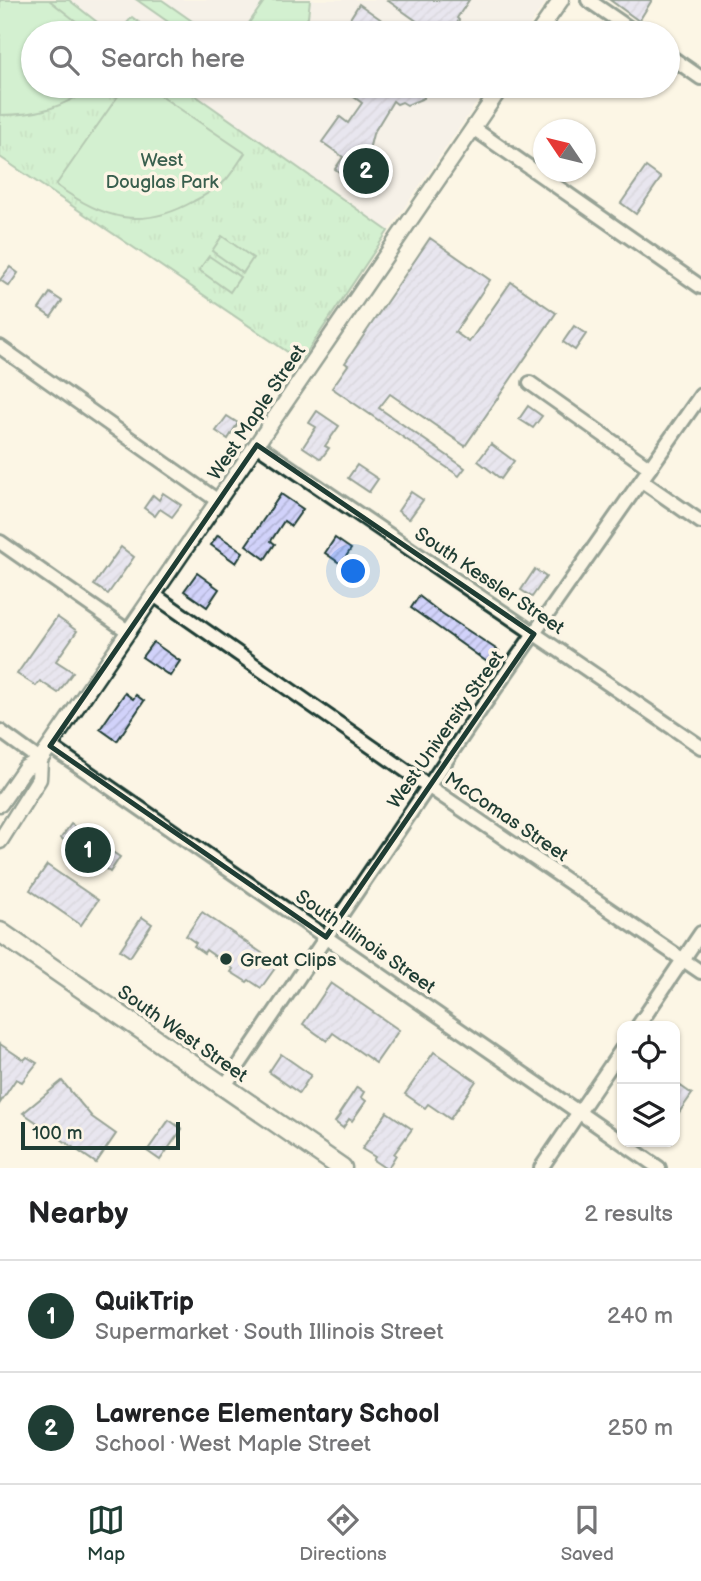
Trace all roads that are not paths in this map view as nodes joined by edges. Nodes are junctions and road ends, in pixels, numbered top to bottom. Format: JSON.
{"nodes":[{"id":1,"x":561,"y":0,"type":"edge"},
{"id":2,"x":588,"y":0,"type":"edge"},
{"id":3,"x":546,"y":21,"type":"edge"},
{"id":4,"x":619,"y":21,"type":"edge"},
{"id":5,"x":680,"y":63,"type":"edge"},
{"id":6,"x":701,"y":78,"type":"edge"},
{"id":7,"x":494,"y":98,"type":"edge"},
{"id":8,"x":473,"y":128,"type":"junction"},
{"id":9,"x":701,"y":287,"type":"edge"},
{"id":10,"x":0,"y":347,"type":"edge"},
{"id":11,"x":530,"y":383,"type":"dead end"},
{"id":12,"x":701,"y":395,"type":"edge"},
{"id":13,"x":257,"y":445,"type":"junction"},
{"id":14,"x":650,"y":468,"type":"junction"},
{"id":15,"x":642,"y":481,"type":"junction"},
{"id":16,"x":218,"y":501,"type":"junction"},
{"id":17,"x":701,"y":522,"type":"edge"},
{"id":18,"x":0,"y":542,"type":"edge"},
{"id":19,"x":154,"y":595,"type":"junction"},
{"id":20,"x":129,"y":632,"type":"junction"},
{"id":21,"x":534,"y":634,"type":"junction"},
{"id":22,"x":0,"y":732,"type":"edge"},
{"id":23,"x":50,"y":746,"type":"junction"},
{"id":24,"x":701,"y":747,"type":"edge"},
{"id":25,"x":40,"y":760,"type":"junction"},
{"id":26,"x":428,"y":786,"type":"junction"},
{"id":27,"x":0,"y":804,"type":"edge"},
{"id":28,"x":0,"y":841,"type":"edge"},
{"id":29,"x":0,"y":932,"type":"edge"},
{"id":30,"x":701,"y":933,"type":"edge"},
{"id":31,"x":326,"y":937,"type":"junction"},
{"id":32,"x":683,"y":960,"type":"junction"},
{"id":33,"x":701,"y":972,"type":"edge"},
{"id":34,"x":641,"y":1021,"type":"edge"},
{"id":35,"x":617,"y":1056,"type":"edge"},
{"id":36,"x":224,"y":1087,"type":"junction"},
{"id":37,"x":579,"y":1112,"type":"junction"},
{"id":38,"x":342,"y":1168,"type":"edge"},
{"id":39,"x":541,"y":1168,"type":"edge"},
{"id":40,"x":659,"y":1168,"type":"edge"}],
"edges":[{"from":1,"to":3,"type":"street"},
{"from":2,"to":4,"type":"street"},
{"from":5,"to":6,"type":"street"},
{"from":7,"to":8,"type":"street","name":"West Maple Street"},
{"from":8,"to":9,"type":"street"},
{"from":8,"to":13,"type":"street","name":"West Maple Street"},
{"from":10,"to":16,"type":"street"},
{"from":11,"to":14,"type":"street"},
{"from":12,"to":14,"type":"street","name":"West University Street"},
{"from":13,"to":16,"type":"street","name":"West Maple Street"},
{"from":13,"to":21,"type":"street","name":"South Kessler Street"},
{"from":14,"to":15,"type":"street","name":"West University Street"},
{"from":15,"to":17,"type":"street"},
{"from":15,"to":21,"type":"street","name":"West University Street"},
{"from":16,"to":19,"type":"street","name":"West Maple Street"},
{"from":18,"to":20,"type":"street"},
{"from":19,"to":20,"type":"street","name":"West Maple Street"},
{"from":19,"to":26,"type":"street","name":"McComas Street"},
{"from":20,"to":23,"type":"street","name":"West Maple Street"},
{"from":21,"to":24,"type":"street","name":"South Kessler Street"},
{"from":21,"to":26,"type":"street","name":"West University Street"},
{"from":22,"to":25,"type":"street"},
{"from":23,"to":25,"type":"street","name":"West Maple Street"},
{"from":23,"to":31,"type":"street","name":"South Illinois Street"},
{"from":25,"to":27,"type":"street","name":"West Maple Street"},
{"from":25,"to":28,"type":"street","name":"West Maple Street"},
{"from":26,"to":31,"type":"street","name":"West University Street"},
{"from":26,"to":32,"type":"street","name":"McComas Street"},
{"from":29,"to":36,"type":"main road","name":"South West Street"},
{"from":30,"to":32,"type":"street"},
{"from":31,"to":36,"type":"street","name":"West University Street"},
{"from":31,"to":37,"type":"street","name":"South Illinois Street"},
{"from":32,"to":33,"type":"street","name":"McComas Street"},
{"from":32,"to":34,"type":"street"},
{"from":35,"to":37,"type":"street"},
{"from":36,"to":38,"type":"main road","name":"South West Street"},
{"from":37,"to":39,"type":"street"},
{"from":37,"to":40,"type":"street","name":"South Illinois Street"}]}
